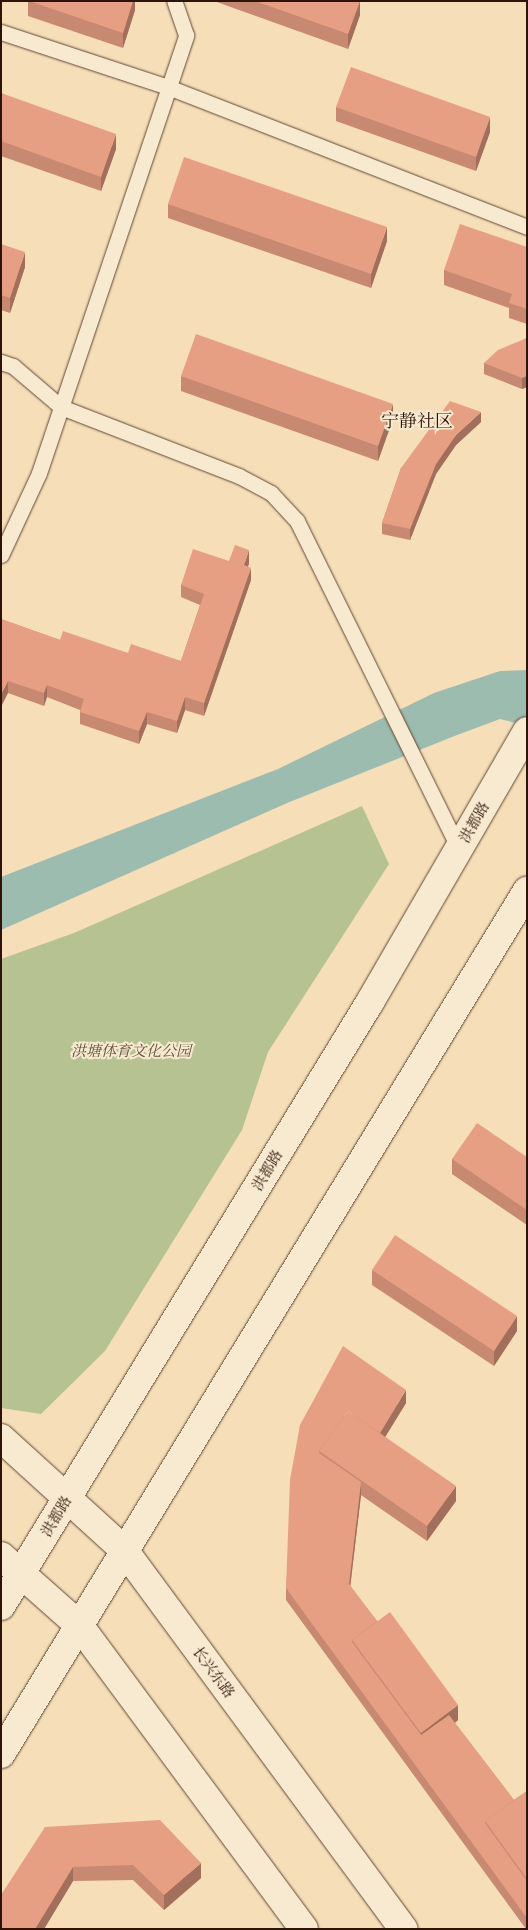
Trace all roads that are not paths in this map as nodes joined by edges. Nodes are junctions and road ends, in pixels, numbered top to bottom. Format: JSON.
{"nodes":[{"id":1,"x":174,"y":1,"type":"edge"},
{"id":2,"x":1,"y":32,"type":"edge"},
{"id":3,"x":168,"y":87,"type":"junction"},
{"id":4,"x":527,"y":227,"type":"edge"},
{"id":5,"x":1,"y":362,"type":"edge"},
{"id":6,"x":61,"y":407,"type":"junction"},
{"id":7,"x":1,"y":555,"type":"edge"},
{"id":8,"x":522,"y":740,"type":"edge"},
{"id":9,"x":459,"y":849,"type":"junction"},
{"id":10,"x":527,"y":891,"type":"edge"},
{"id":11,"x":1,"y":1438,"type":"edge"},
{"id":12,"x":69,"y":1496,"type":"junction"},
{"id":13,"x":124,"y":1550,"type":"junction"},
{"id":14,"x":1,"y":1556,"type":"edge"},
{"id":15,"x":21,"y":1574,"type":"junction"},
{"id":16,"x":1,"y":1606,"type":"edge"},
{"id":17,"x":79,"y":1625,"type":"junction"},
{"id":18,"x":1,"y":1754,"type":"edge"},
{"id":19,"x":304,"y":1929,"type":"edge"},
{"id":20,"x":404,"y":1929,"type":"edge"}],
"edges":[{"from":1,"to":3,"type":"lane"},
{"from":2,"to":3,"type":"lane"},
{"from":3,"to":4,"type":"lane"},
{"from":3,"to":6,"type":"lane"},
{"from":5,"to":6,"type":"lane"},
{"from":6,"to":7,"type":"lane"},
{"from":6,"to":9,"type":"lane"},
{"from":8,"to":9,"type":"main road","name":"洪都路"},
{"from":9,"to":12,"type":"main road","name":"洪都路"},
{"from":10,"to":13,"type":"main road"},
{"from":11,"to":12,"type":"main road","name":"长兴东路"},
{"from":12,"to":13,"type":"main road","name":"长兴东路"},
{"from":12,"to":15,"type":"main road","name":"洪都路"},
{"from":13,"to":17,"type":"main road"},
{"from":13,"to":20,"type":"main road","name":"长兴东路"},
{"from":14,"to":15,"type":"main road"},
{"from":15,"to":16,"type":"main road","name":"洪都路"},
{"from":15,"to":17,"type":"main road"},
{"from":17,"to":18,"type":"main road"},
{"from":17,"to":19,"type":"main road"}]}
